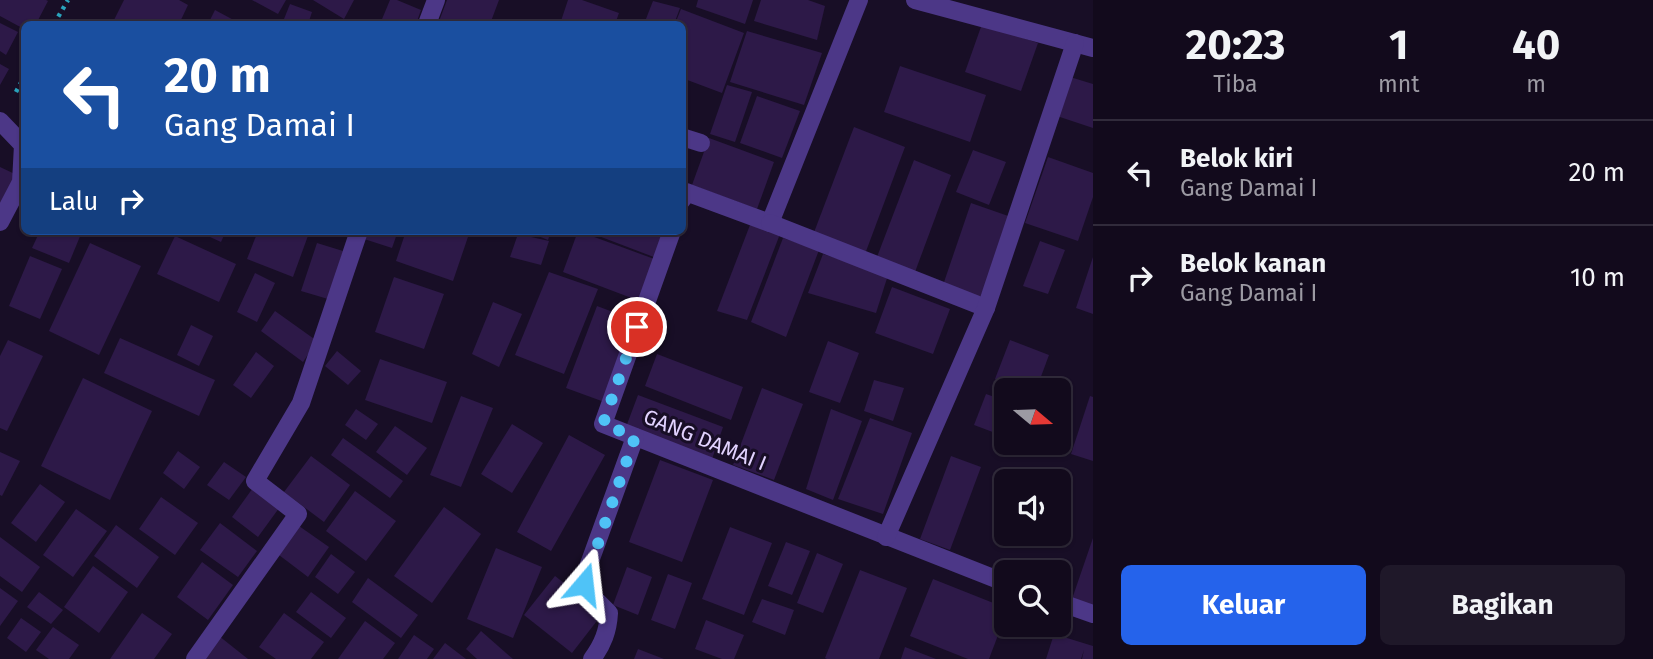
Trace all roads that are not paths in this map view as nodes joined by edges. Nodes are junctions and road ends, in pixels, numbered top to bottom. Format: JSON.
{"nodes":[{"id":1,"x":436,"y":0,"type":"edge"},
{"id":2,"x":859,"y":0,"type":"edge"},
{"id":3,"x":915,"y":0,"type":"edge"},
{"id":4,"x":428,"y":21,"type":"edge"},
{"id":5,"x":1075,"y":43,"type":"junction"},
{"id":6,"x":1093,"y":48,"type":"edge"},
{"id":7,"x":0,"y":121,"type":"edge"},
{"id":8,"x":686,"y":138,"type":"edge"},
{"id":9,"x":21,"y":143,"type":"edge"},
{"id":10,"x":701,"y":143,"type":"dead end"},
{"id":11,"x":21,"y":182,"type":"edge"},
{"id":12,"x":686,"y":195,"type":"edge"},
{"id":13,"x":0,"y":222,"type":"edge"},
{"id":14,"x":770,"y":223,"type":"junction"},
{"id":15,"x":358,"y":235,"type":"edge"},
{"id":16,"x":670,"y":235,"type":"edge"},
{"id":17,"x":986,"y":308,"type":"junction"},
{"id":18,"x":635,"y":437,"type":"junction"},
{"id":19,"x":886,"y":537,"type":"junction"},
{"id":20,"x":994,"y":579,"type":"edge"},
{"id":21,"x":1071,"y":606,"type":"edge"},
{"id":22,"x":1093,"y":614,"type":"edge"},
{"id":23,"x":195,"y":659,"type":"edge"},
{"id":24,"x":592,"y":659,"type":"edge"}],
"edges":[{"from":1,"to":4,"type":"street"},
{"from":2,"to":14,"type":"street"},
{"from":3,"to":5,"type":"street"},
{"from":5,"to":6,"type":"street"},
{"from":5,"to":17,"type":"street"},
{"from":7,"to":9,"type":"street"},
{"from":8,"to":10,"type":"street"},
{"from":11,"to":13,"type":"street"},
{"from":12,"to":14,"type":"street"},
{"from":14,"to":17,"type":"street"},
{"from":15,"to":23,"type":"street"},
{"from":16,"to":18,"type":"street","name":"GANG DAMAI I"},
{"from":17,"to":19,"type":"street"},
{"from":18,"to":19,"type":"street","name":"GANG DAMAI I"},
{"from":18,"to":24,"type":"street"},
{"from":19,"to":20,"type":"street","name":"GANG DAMAI I"},
{"from":21,"to":22,"type":"street"}]}
